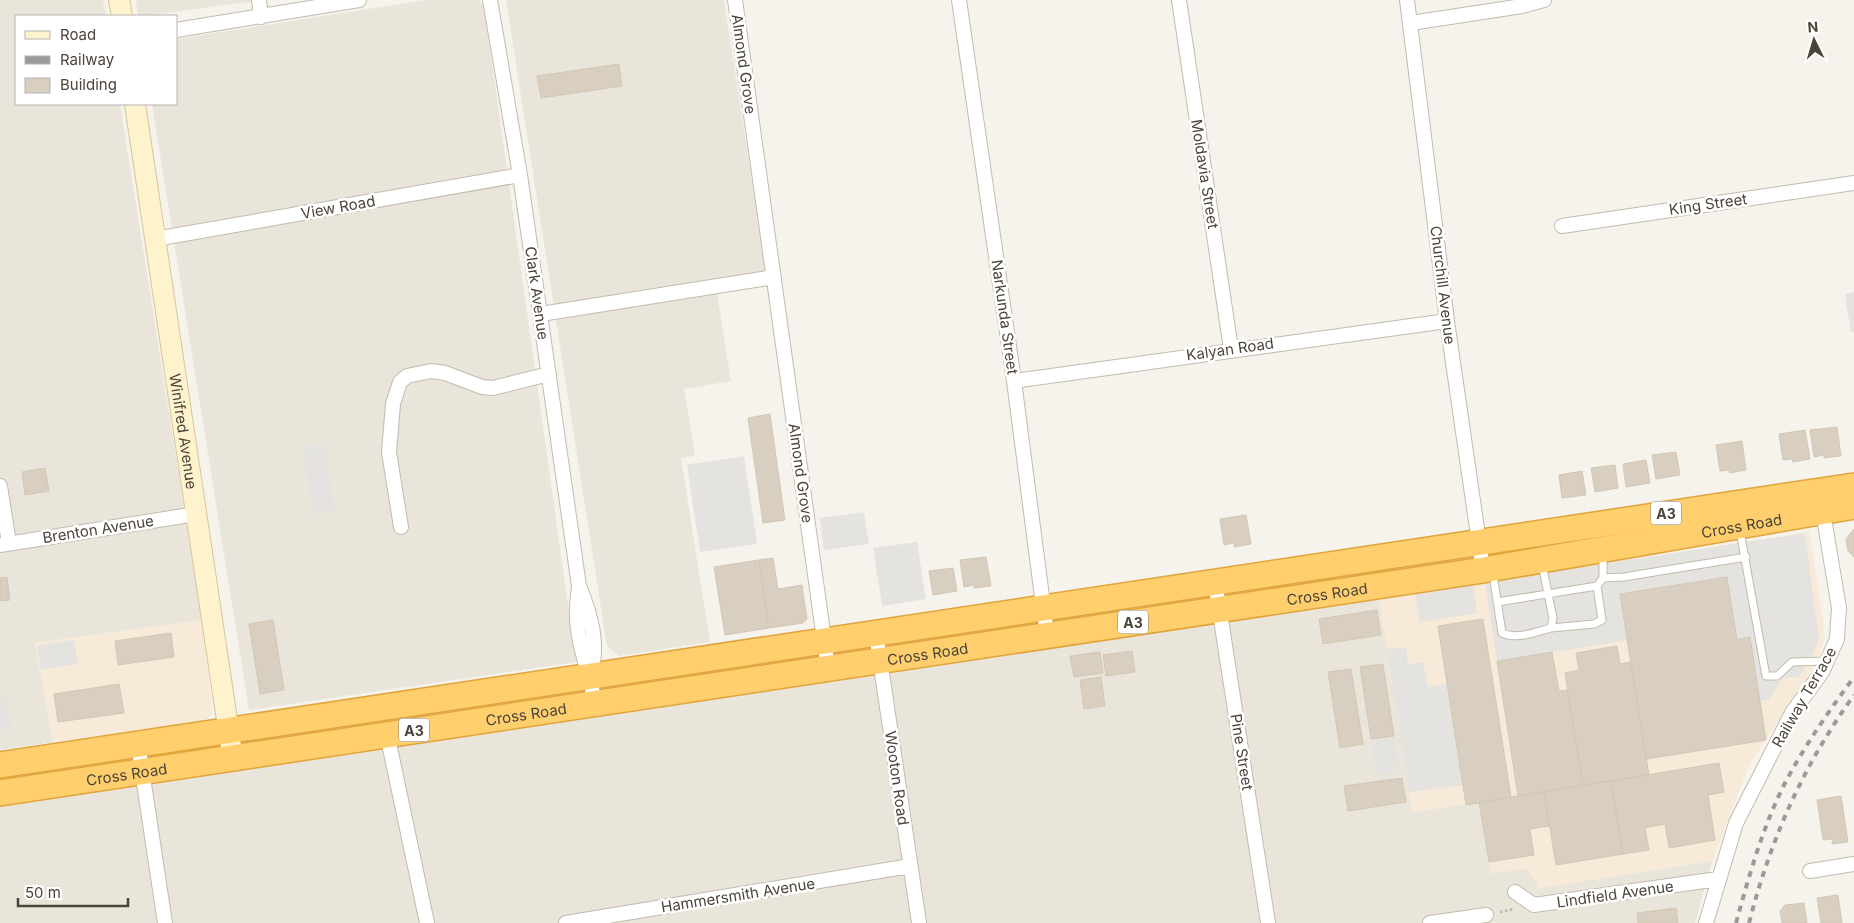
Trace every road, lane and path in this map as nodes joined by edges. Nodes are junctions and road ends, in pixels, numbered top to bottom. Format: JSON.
{"nodes":[{"id":1,"x":119,"y":0,"type":"edge"},
{"id":2,"x":259,"y":0,"type":"edge"},
{"id":3,"x":359,"y":0,"type":"edge"},
{"id":4,"x":490,"y":0,"type":"edge"},
{"id":5,"x":735,"y":0,"type":"edge"},
{"id":6,"x":959,"y":0,"type":"edge"},
{"id":7,"x":1179,"y":0,"type":"edge"},
{"id":8,"x":1408,"y":0,"type":"edge"},
{"id":9,"x":1544,"y":0,"type":"edge"},
{"id":10,"x":122,"y":15,"type":"edge"},
{"id":11,"x":261,"y":17,"type":"junction"},
{"id":12,"x":1411,"y":23,"type":"junction"},
{"id":13,"x":178,"y":30,"type":"edge"},
{"id":14,"x":135,"y":105,"type":"edge"},
{"id":15,"x":520,"y":175,"type":"junction"},
{"id":16,"x":1854,"y":183,"type":"edge"},
{"id":17,"x":1562,"y":226,"type":"dead end"},
{"id":18,"x":155,"y":239,"type":"junction"},
{"id":19,"x":774,"y":278,"type":"junction"},
{"id":20,"x":540,"y":314,"type":"junction"},
{"id":21,"x":1447,"y":320,"type":"junction"},
{"id":22,"x":1232,"y":349,"type":"junction"},
{"id":23,"x":549,"y":374,"type":"junction"},
{"id":24,"x":1014,"y":381,"type":"junction"},
{"id":25,"x":0,"y":486,"type":"edge"},
{"id":26,"x":1854,"y":486,"type":"edge"},
{"id":27,"x":1821,"y":501,"type":"junction"},
{"id":28,"x":1854,"y":506,"type":"edge"},
{"id":29,"x":196,"y":514,"type":"junction"},
{"id":30,"x":1739,"y":525,"type":"junction"},
{"id":31,"x":401,"y":527,"type":"dead end"},
{"id":32,"x":1479,"y":541,"type":"junction"},
{"id":33,"x":5,"y":544,"type":"edge"},
{"id":34,"x":1602,"y":549,"type":"junction"},
{"id":35,"x":1746,"y":556,"type":"junction"},
{"id":36,"x":1542,"y":560,"type":"junction"},
{"id":37,"x":1487,"y":569,"type":"junction"},
{"id":38,"x":1603,"y":578,"type":"junction"},
{"id":39,"x":1215,"y":581,"type":"junction"},
{"id":40,"x":1596,"y":586,"type":"junction"},
{"id":41,"x":1548,"y":594,"type":"junction"},
{"id":42,"x":1497,"y":602,"type":"junction"},
{"id":43,"x":1043,"y":609,"type":"junction"},
{"id":44,"x":1220,"y":609,"type":"junction"},
{"id":45,"x":1551,"y":628,"type":"junction"},
{"id":46,"x":876,"y":633,"type":"junction"},
{"id":47,"x":1047,"y":635,"type":"junction"},
{"id":48,"x":824,"y":641,"type":"junction"},
{"id":49,"x":880,"y":661,"type":"junction"},
{"id":50,"x":1828,"y":661,"type":"junction"},
{"id":51,"x":828,"y":668,"type":"junction"},
{"id":52,"x":590,"y":677,"type":"junction"},
{"id":53,"x":595,"y":704,"type":"junction"},
{"id":54,"x":229,"y":732,"type":"junction"},
{"id":55,"x":387,"y":734,"type":"junction"},
{"id":56,"x":138,"y":744,"type":"junction"},
{"id":57,"x":233,"y":760,"type":"junction"},
{"id":58,"x":0,"y":765,"type":"edge"},
{"id":59,"x":142,"y":772,"type":"junction"},
{"id":60,"x":0,"y":793,"type":"edge"},
{"id":61,"x":1854,"y":864,"type":"edge"},
{"id":62,"x":910,"y":866,"type":"junction"},
{"id":63,"x":1810,"y":871,"type":"dead end"},
{"id":64,"x":1718,"y":879,"type":"junction"},
{"id":65,"x":1516,"y":892,"type":"dead end"},
{"id":66,"x":1534,"y":905,"type":"junction"},
{"id":67,"x":1486,"y":915,"type":"joint"},
{"id":68,"x":165,"y":923,"type":"edge"},
{"id":69,"x":427,"y":923,"type":"edge"},
{"id":70,"x":566,"y":923,"type":"edge"},
{"id":71,"x":919,"y":923,"type":"edge"},
{"id":72,"x":1268,"y":923,"type":"edge"},
{"id":73,"x":1430,"y":923,"type":"edge"},
{"id":74,"x":1706,"y":923,"type":"edge"}],
"edges":[{"from":1,"to":10,"type":"street"},
{"from":2,"to":11,"type":"street"},
{"from":3,"to":11,"type":"street"},
{"from":4,"to":15,"type":"street","name":"Clark Avenue"},
{"from":5,"to":19,"type":"street","name":"Almond Grove"},
{"from":6,"to":24,"type":"street","name":"Narkunda Street"},
{"from":7,"to":22,"type":"street","name":"Moldavia Street"},
{"from":8,"to":12,"type":"street","name":"Churchill Avenue"},
{"from":9,"to":12,"type":"street"},
{"from":11,"to":13,"type":"street"},
{"from":12,"to":21,"type":"street","name":"Churchill Avenue"},
{"from":14,"to":18,"type":"street","name":"Winifred Avenue"},
{"from":15,"to":18,"type":"street","name":"View Road"},
{"from":15,"to":20,"type":"street","name":"Clark Avenue"},
{"from":16,"to":17,"type":"street","name":"King Street"},
{"from":18,"to":29,"type":"street","name":"Winifred Avenue"},
{"from":19,"to":20,"type":"street"},
{"from":19,"to":48,"type":"street","name":"Almond Grove"},
{"from":20,"to":23,"type":"street","name":"Clark Avenue"},
{"from":21,"to":22,"type":"street","name":"Kalyan Road"},
{"from":21,"to":32,"type":"street","name":"Churchill Avenue"},
{"from":22,"to":24,"type":"street","name":"Kalyan Road"},
{"from":23,"to":31,"type":"street"},
{"from":23,"to":52,"type":"street","name":"Clark Avenue"},
{"from":24,"to":43,"type":"street","name":"Narkunda Street"},
{"from":25,"to":33,"type":"street"},
{"from":26,"to":27,"type":"highway","name":"Cross Road","number":"A3"},
{"from":27,"to":28,"type":"highway","name":"Cross Road","number":"A3"},
{"from":27,"to":30,"type":"highway","name":"Cross Road","number":"A3"},
{"from":27,"to":32,"type":"highway","name":"Cross Road","number":"A3"},
{"from":27,"to":50,"type":"street","name":"Railway Terrace"},
{"from":29,"to":33,"type":"street","name":"Brenton Avenue"},
{"from":29,"to":54,"type":"street","name":"Winifred Avenue"},
{"from":30,"to":34,"type":"highway","name":"Cross Road","number":"A3"},
{"from":30,"to":35,"type":"lane"},
{"from":32,"to":37,"type":"street","name":"Churchill Avenue"},
{"from":32,"to":39,"type":"highway","name":"Cross Road","number":"A3"},
{"from":34,"to":36,"type":"highway","name":"Cross Road","number":"A3"},
{"from":34,"to":38,"type":"lane"},
{"from":35,"to":38,"type":"lane"},
{"from":35,"to":50,"type":"lane"},
{"from":36,"to":37,"type":"highway","name":"Cross Road","number":"A3"},
{"from":36,"to":41,"type":"lane"},
{"from":37,"to":42,"type":"lane"},
{"from":37,"to":44,"type":"highway","name":"Cross Road","number":"A3"},
{"from":38,"to":40,"type":"lane"},
{"from":39,"to":43,"type":"highway","name":"Cross Road","number":"A3"},
{"from":39,"to":44,"type":"street","name":"Pine Street"},
{"from":40,"to":41,"type":"lane"},
{"from":40,"to":45,"type":"lane"},
{"from":41,"to":42,"type":"lane"},
{"from":41,"to":45,"type":"lane"},
{"from":42,"to":45,"type":"lane"},
{"from":43,"to":46,"type":"highway","name":"Cross Road","number":"A3"},
{"from":43,"to":47,"type":"street","name":"Narkunda Street"},
{"from":44,"to":47,"type":"highway","name":"Cross Road","number":"A3"},
{"from":44,"to":72,"type":"street","name":"Pine Street"},
{"from":46,"to":48,"type":"highway","name":"Cross Road","number":"A3"},
{"from":46,"to":49,"type":"street","name":"Wooton Road"},
{"from":47,"to":49,"type":"highway","name":"Cross Road","number":"A3"},
{"from":48,"to":51,"type":"street","name":"Almond Grove"},
{"from":48,"to":52,"type":"highway","name":"Cross Road","number":"A3"},
{"from":49,"to":51,"type":"highway","name":"Cross Road","number":"A3"},
{"from":49,"to":62,"type":"street","name":"Wooton Road"},
{"from":50,"to":64,"type":"street","name":"Railway Terrace"},
{"from":51,"to":53,"type":"highway","name":"Cross Road","number":"A3"},
{"from":52,"to":53,"type":"street","name":"Clark Avenue"},
{"from":52,"to":54,"type":"highway","name":"Cross Road","number":"A3"},
{"from":53,"to":55,"type":"highway","name":"Cross Road","number":"A3"},
{"from":54,"to":56,"type":"highway","name":"Cross Road","number":"A3"},
{"from":54,"to":57,"type":"street","name":"Winifred Avenue"},
{"from":55,"to":57,"type":"highway","name":"Cross Road","number":"A3"},
{"from":55,"to":69,"type":"street"},
{"from":56,"to":58,"type":"highway","name":"Cross Road","number":"A3"},
{"from":56,"to":59,"type":"street"},
{"from":57,"to":59,"type":"highway","name":"Cross Road","number":"A3"},
{"from":59,"to":60,"type":"highway","name":"Cross Road","number":"A3"},
{"from":59,"to":68,"type":"street"},
{"from":61,"to":63,"type":"street"},
{"from":62,"to":70,"type":"street","name":"Hammersmith Avenue"},
{"from":62,"to":71,"type":"street","name":"Wooton Road"},
{"from":64,"to":66,"type":"street","name":"Lindfield Avenue"},
{"from":64,"to":74,"type":"street","name":"Railway Terrace"},
{"from":65,"to":66,"type":"street"},
{"from":66,"to":67,"type":"path"},
{"from":67,"to":73,"type":"street"}]}
